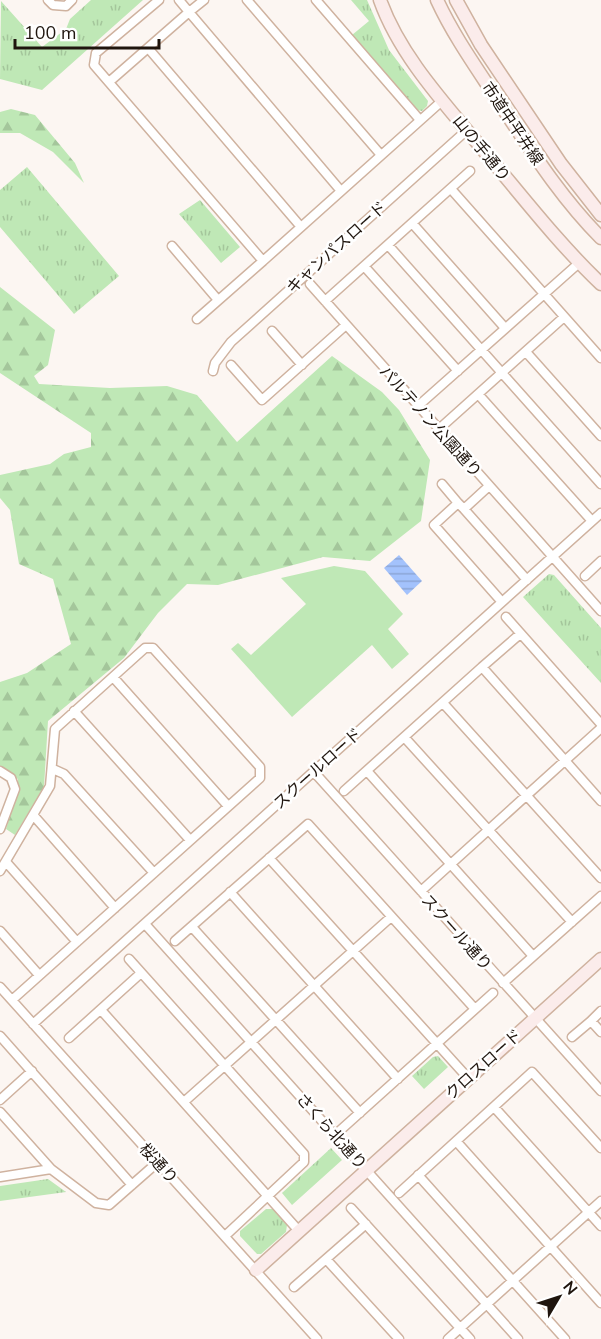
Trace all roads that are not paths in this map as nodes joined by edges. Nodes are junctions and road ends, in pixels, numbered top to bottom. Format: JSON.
{"nodes":[{"id":1,"x":48,"y":0,"type":"edge"},
{"id":2,"x":72,"y":0,"type":"edge"},
{"id":3,"x":159,"y":0,"type":"edge"},
{"id":4,"x":179,"y":0,"type":"edge"},
{"id":5,"x":204,"y":0,"type":"edge"},
{"id":6,"x":247,"y":0,"type":"edge"},
{"id":7,"x":316,"y":0,"type":"edge"},
{"id":8,"x":380,"y":0,"type":"edge"},
{"id":9,"x":436,"y":0,"type":"edge"},
{"id":10,"x":456,"y":0,"type":"edge"},
{"id":11,"x":189,"y":12,"type":"junction"},
{"id":12,"x":148,"y":48,"type":"junction"},
{"id":13,"x":109,"y":82,"type":"junction"},
{"id":14,"x":443,"y":100,"type":"junction"},
{"id":15,"x":420,"y":120,"type":"junction"},
{"id":16,"x":467,"y":130,"type":"junction"},
{"id":17,"x":381,"y":155,"type":"junction"},
{"id":18,"x":470,"y":171,"type":"dead end"},
{"id":19,"x":451,"y":189,"type":"junction"},
{"id":20,"x":341,"y":191,"type":"junction"},
{"id":21,"x":601,"y":215,"type":"edge"},
{"id":22,"x":412,"y":223,"type":"junction"},
{"id":23,"x":301,"y":227,"type":"junction"},
{"id":24,"x":601,"y":238,"type":"edge"},
{"id":25,"x":388,"y":245,"type":"junction"},
{"id":26,"x":172,"y":246,"type":"dead end"},
{"id":27,"x":262,"y":261,"type":"junction"},
{"id":28,"x":579,"y":263,"type":"junction"},
{"id":29,"x":364,"y":266,"type":"junction"},
{"id":30,"x":310,"y":284,"type":"dead end"},
{"id":31,"x":601,"y":284,"type":"edge"},
{"id":32,"x":544,"y":294,"type":"junction"},
{"id":33,"x":218,"y":300,"type":"junction"},
{"id":34,"x":325,"y":302,"type":"junction"},
{"id":35,"x":564,"y":317,"type":"junction"},
{"id":36,"x":198,"y":319,"type":"dead end"},
{"id":37,"x":346,"y":326,"type":"junction"},
{"id":38,"x":505,"y":328,"type":"junction"},
{"id":39,"x":272,"y":331,"type":"dead end"},
{"id":40,"x":481,"y":350,"type":"junction"},
{"id":41,"x":526,"y":352,"type":"junction"},
{"id":42,"x":601,"y":358,"type":"edge"},
{"id":43,"x":231,"y":365,"type":"dead end"},
{"id":44,"x":302,"y":365,"type":"junction"},
{"id":45,"x":213,"y":371,"type":"dead end"},
{"id":46,"x":458,"y":371,"type":"junction"},
{"id":47,"x":502,"y":373,"type":"junction"},
{"id":48,"x":478,"y":394,"type":"junction"},
{"id":49,"x":418,"y":406,"type":"junction"},
{"id":50,"x":439,"y":429,"type":"junction"},
{"id":51,"x":601,"y":436,"type":"edge"},
{"id":52,"x":442,"y":484,"type":"dead end"},
{"id":53,"x":601,"y":484,"type":"edge"},
{"id":54,"x":489,"y":486,"type":"junction"},
{"id":55,"x":461,"y":506,"type":"junction"},
{"id":56,"x":601,"y":513,"type":"edge"},
{"id":57,"x":592,"y":521,"type":"junction"},
{"id":58,"x":553,"y":557,"type":"junction"},
{"id":59,"x":601,"y":561,"type":"edge"},
{"id":60,"x":585,"y":576,"type":"dead end"},
{"id":61,"x":526,"y":580,"type":"junction"},
{"id":62,"x":502,"y":602,"type":"junction"},
{"id":63,"x":601,"y":610,"type":"edge"},
{"id":64,"x":506,"y":617,"type":"dead end"},
{"id":65,"x":520,"y":634,"type":"junction"},
{"id":66,"x":482,"y":668,"type":"junction"},
{"id":67,"x":112,"y":677,"type":"junction"},
{"id":68,"x":443,"y":703,"type":"junction"},
{"id":69,"x":75,"y":711,"type":"junction"},
{"id":70,"x":601,"y":723,"type":"edge"},
{"id":71,"x":601,"y":728,"type":"edge"},
{"id":72,"x":405,"y":738,"type":"junction"},
{"id":73,"x":565,"y":761,"type":"junction"},
{"id":74,"x":53,"y":769,"type":"junction"},
{"id":75,"x":0,"y":771,"type":"edge"},
{"id":76,"x":367,"y":771,"type":"junction"},
{"id":77,"x":314,"y":772,"type":"junction"},
{"id":78,"x":344,"y":791,"type":"dead end"},
{"id":79,"x":526,"y":795,"type":"junction"},
{"id":80,"x":601,"y":801,"type":"edge"},
{"id":81,"x":228,"y":806,"type":"junction"},
{"id":82,"x":34,"y":816,"type":"junction"},
{"id":83,"x":0,"y":829,"type":"edge"},
{"id":84,"x":488,"y":830,"type":"junction"},
{"id":85,"x":190,"y":840,"type":"junction"},
{"id":86,"x":269,"y":858,"type":"junction"},
{"id":87,"x":6,"y":862,"type":"junction"},
{"id":88,"x":450,"y":864,"type":"junction"},
{"id":89,"x":0,"y":872,"type":"edge"},
{"id":90,"x":154,"y":873,"type":"junction"},
{"id":91,"x":601,"y":878,"type":"edge"},
{"id":92,"x":421,"y":891,"type":"junction"},
{"id":93,"x":230,"y":892,"type":"junction"},
{"id":94,"x":601,"y":896,"type":"edge"},
{"id":95,"x":115,"y":908,"type":"junction"},
{"id":96,"x":391,"y":916,"type":"junction"},
{"id":97,"x":572,"y":922,"type":"junction"},
{"id":98,"x":145,"y":924,"type":"junction"},
{"id":99,"x":192,"y":927,"type":"junction"},
{"id":100,"x":0,"y":931,"type":"edge"},
{"id":101,"x":175,"y":941,"type":"dead end"},
{"id":102,"x":77,"y":942,"type":"junction"},
{"id":103,"x":353,"y":951,"type":"junction"},
{"id":104,"x":532,"y":956,"type":"junction"},
{"id":105,"x":129,"y":959,"type":"dead end"},
{"id":106,"x":601,"y":959,"type":"edge"},
{"id":107,"x":141,"y":973,"type":"junction"},
{"id":108,"x":39,"y":975,"type":"junction"},
{"id":109,"x":503,"y":983,"type":"junction"},
{"id":110,"x":314,"y":986,"type":"junction"},
{"id":111,"x":0,"y":987,"type":"edge"},
{"id":112,"x":493,"y":993,"type":"dead end"},
{"id":113,"x":12,"y":1000,"type":"junction"},
{"id":114,"x":475,"y":1009,"type":"junction"},
{"id":115,"x":101,"y":1010,"type":"junction"},
{"id":116,"x":601,"y":1011,"type":"edge"},
{"id":117,"x":535,"y":1018,"type":"junction"},
{"id":118,"x":276,"y":1020,"type":"junction"},
{"id":119,"x":591,"y":1021,"type":"junction"},
{"id":120,"x":33,"y":1024,"type":"junction"},
{"id":121,"x":601,"y":1032,"type":"edge"},
{"id":122,"x":0,"y":1036,"type":"edge"},
{"id":123,"x":572,"y":1037,"type":"dead end"},
{"id":124,"x":69,"y":1038,"type":"dead end"},
{"id":125,"x":252,"y":1042,"type":"junction"},
{"id":126,"x":436,"y":1044,"type":"junction"},
{"id":127,"x":225,"y":1066,"type":"junction"},
{"id":128,"x":32,"y":1071,"type":"junction"},
{"id":129,"x":468,"y":1078,"type":"junction"},
{"id":130,"x":398,"y":1079,"type":"junction"},
{"id":131,"x":601,"y":1091,"type":"edge"},
{"id":132,"x":0,"y":1100,"type":"edge"},
{"id":133,"x":186,"y":1101,"type":"junction"},
{"id":134,"x":494,"y":1107,"type":"junction"},
{"id":135,"x":0,"y":1112,"type":"edge"},
{"id":136,"x":360,"y":1113,"type":"junction"},
{"id":137,"x":335,"y":1135,"type":"junction"},
{"id":138,"x":456,"y":1141,"type":"junction"},
{"id":139,"x":601,"y":1148,"type":"edge"},
{"id":140,"x":158,"y":1162,"type":"junction"},
{"id":141,"x":51,"y":1169,"type":"junction"},
{"id":142,"x":366,"y":1170,"type":"junction"},
{"id":143,"x":418,"y":1176,"type":"junction"},
{"id":144,"x":0,"y":1177,"type":"edge"},
{"id":145,"x":132,"y":1185,"type":"junction"},
{"id":146,"x":399,"y":1193,"type":"dead end"},
{"id":147,"x":269,"y":1196,"type":"junction"},
{"id":148,"x":601,"y":1201,"type":"edge"},
{"id":149,"x":351,"y":1208,"type":"dead end"},
{"id":150,"x":589,"y":1212,"type":"junction"},
{"id":151,"x":366,"y":1224,"type":"junction"},
{"id":152,"x":601,"y":1226,"type":"edge"},
{"id":153,"x":299,"y":1230,"type":"junction"},
{"id":154,"x":225,"y":1236,"type":"junction"},
{"id":155,"x":550,"y":1247,"type":"junction"},
{"id":156,"x":326,"y":1259,"type":"junction"},
{"id":157,"x":256,"y":1270,"type":"junction"},
{"id":158,"x":513,"y":1281,"type":"junction"},
{"id":159,"x":294,"y":1287,"type":"dead end"},
{"id":160,"x":601,"y":1303,"type":"edge"},
{"id":161,"x":487,"y":1304,"type":"junction"},
{"id":162,"x":460,"y":1328,"type":"junction"},
{"id":163,"x":317,"y":1339,"type":"edge"},
{"id":164,"x":399,"y":1339,"type":"edge"},
{"id":165,"x":448,"y":1339,"type":"edge"},
{"id":166,"x":470,"y":1339,"type":"edge"},
{"id":167,"x":518,"y":1339,"type":"edge"},
{"id":168,"x":565,"y":1339,"type":"edge"}],
"edges":[{"from":1,"to":2,"type":"street"},
{"from":3,"to":13,"type":"street"},
{"from":4,"to":11,"type":"street"},
{"from":5,"to":11,"type":"street"},
{"from":6,"to":17,"type":"street"},
{"from":7,"to":15,"type":"street"},
{"from":8,"to":14,"type":"street","name":"山の手通り"},
{"from":9,"to":24,"type":"street","name":"市道中平井線"},
{"from":10,"to":21,"type":"street","name":"市道中平井線"},
{"from":11,"to":12,"type":"street"},
{"from":11,"to":20,"type":"street"},
{"from":12,"to":13,"type":"street"},
{"from":12,"to":23,"type":"street"},
{"from":13,"to":27,"type":"street"},
{"from":14,"to":15,"type":"street"},
{"from":14,"to":16,"type":"street","name":"山の手通り"},
{"from":15,"to":17,"type":"street"},
{"from":16,"to":28,"type":"street","name":"山の手通り"},
{"from":16,"to":45,"type":"street","name":"キャンパスロード"},
{"from":17,"to":20,"type":"street"},
{"from":18,"to":19,"type":"street"},
{"from":19,"to":22,"type":"street"},
{"from":19,"to":32,"type":"street"},
{"from":20,"to":23,"type":"street"},
{"from":22,"to":25,"type":"street"},
{"from":22,"to":38,"type":"street"},
{"from":23,"to":27,"type":"street"},
{"from":25,"to":29,"type":"street"},
{"from":25,"to":40,"type":"street"},
{"from":26,"to":33,"type":"street"},
{"from":27,"to":33,"type":"street"},
{"from":28,"to":31,"type":"street","name":"山の手通り"},
{"from":28,"to":32,"type":"street"},
{"from":29,"to":34,"type":"street"},
{"from":29,"to":46,"type":"street"},
{"from":30,"to":34,"type":"street","name":"パルテノン公園通り"},
{"from":32,"to":35,"type":"street"},
{"from":32,"to":38,"type":"street"},
{"from":33,"to":36,"type":"street"},
{"from":34,"to":37,"type":"street","name":"パルテノン公園通り"},
{"from":35,"to":41,"type":"street"},
{"from":35,"to":42,"type":"street"},
{"from":37,"to":44,"type":"street"},
{"from":37,"to":49,"type":"street","name":"パルテノン公園通り"},
{"from":38,"to":40,"type":"street"},
{"from":39,"to":44,"type":"street"},
{"from":40,"to":46,"type":"street"},
{"from":40,"to":47,"type":"street"},
{"from":41,"to":47,"type":"street"},
{"from":41,"to":51,"type":"street"},
{"from":43,"to":44,"type":"street"},
{"from":46,"to":49,"type":"street"},
{"from":47,"to":48,"type":"street"},
{"from":47,"to":53,"type":"street"},
{"from":48,"to":50,"type":"street"},
{"from":48,"to":57,"type":"street"},
{"from":49,"to":50,"type":"street","name":"パルテノン公園通り"},
{"from":50,"to":54,"type":"street","name":"パルテノン公園通り"},
{"from":52,"to":55,"type":"street"},
{"from":54,"to":55,"type":"street"},
{"from":54,"to":58,"type":"street","name":"パルテノン公園通り"},
{"from":55,"to":61,"type":"street"},
{"from":55,"to":62,"type":"street"},
{"from":56,"to":57,"type":"street","name":"スクールロード"},
{"from":57,"to":58,"type":"street","name":"スクールロード"},
{"from":58,"to":61,"type":"street","name":"スクールロード"},
{"from":58,"to":63,"type":"street","name":"パルテノン公園通り"},
{"from":59,"to":60,"type":"street"},
{"from":61,"to":62,"type":"street","name":"スクールロード"},
{"from":62,"to":77,"type":"street","name":"スクールロード"},
{"from":64,"to":65,"type":"street"},
{"from":65,"to":66,"type":"street"},
{"from":65,"to":70,"type":"street"},
{"from":66,"to":68,"type":"street"},
{"from":66,"to":73,"type":"street"},
{"from":67,"to":69,"type":"street"},
{"from":67,"to":81,"type":"street"},
{"from":67,"to":81,"type":"street"},
{"from":68,"to":72,"type":"street"},
{"from":68,"to":79,"type":"street"},
{"from":69,"to":74,"type":"street"},
{"from":69,"to":85,"type":"street"},
{"from":71,"to":73,"type":"street"},
{"from":72,"to":76,"type":"street"},
{"from":72,"to":84,"type":"street"},
{"from":73,"to":79,"type":"street"},
{"from":73,"to":80,"type":"street"},
{"from":74,"to":82,"type":"street"},
{"from":74,"to":90,"type":"street"},
{"from":75,"to":83,"type":"street"},
{"from":76,"to":78,"type":"street"},
{"from":76,"to":88,"type":"street"},
{"from":77,"to":92,"type":"street","name":"スクール通り"},
{"from":77,"to":98,"type":"street","name":"スクールロード"},
{"from":79,"to":84,"type":"street"},
{"from":79,"to":91,"type":"street"},
{"from":81,"to":85,"type":"street"},
{"from":82,"to":87,"type":"street"},
{"from":82,"to":95,"type":"street"},
{"from":84,"to":88,"type":"street"},
{"from":84,"to":97,"type":"street"},
{"from":85,"to":90,"type":"street"},
{"from":86,"to":93,"type":"street"},
{"from":86,"to":96,"type":"street"},
{"from":86,"to":103,"type":"street"},
{"from":87,"to":89,"type":"street"},
{"from":87,"to":102,"type":"street"},
{"from":88,"to":92,"type":"street"},
{"from":88,"to":104,"type":"street"},
{"from":90,"to":95,"type":"street"},
{"from":92,"to":109,"type":"street","name":"スクール通り"},
{"from":93,"to":99,"type":"street"},
{"from":93,"to":110,"type":"street"},
{"from":94,"to":97,"type":"street"},
{"from":95,"to":102,"type":"street"},
{"from":96,"to":103,"type":"street"},
{"from":96,"to":114,"type":"street"},
{"from":97,"to":104,"type":"street"},
{"from":98,"to":120,"type":"street","name":"スクールロード"},
{"from":98,"to":125,"type":"street","name":"さくら北通り"},
{"from":99,"to":101,"type":"street"},
{"from":99,"to":118,"type":"street"},
{"from":100,"to":108,"type":"street"},
{"from":102,"to":108,"type":"street"},
{"from":103,"to":110,"type":"street"},
{"from":103,"to":126,"type":"street"},
{"from":104,"to":109,"type":"street"},
{"from":105,"to":107,"type":"street"},
{"from":106,"to":117,"type":"street","name":"クロスロード"},
{"from":107,"to":115,"type":"street"},
{"from":107,"to":127,"type":"street"},
{"from":108,"to":113,"type":"street"},
{"from":109,"to":117,"type":"street","name":"スクール通り"},
{"from":110,"to":118,"type":"street"},
{"from":110,"to":130,"type":"street"},
{"from":111,"to":113,"type":"street","name":"桜通り"},
{"from":112,"to":114,"type":"street"},
{"from":113,"to":120,"type":"street","name":"桜通り"},
{"from":114,"to":126,"type":"street"},
{"from":115,"to":124,"type":"street"},
{"from":115,"to":133,"type":"street"},
{"from":116,"to":119,"type":"street"},
{"from":117,"to":129,"type":"street","name":"クロスロード"},
{"from":117,"to":131,"type":"street","name":"スクール通り"},
{"from":118,"to":125,"type":"street"},
{"from":118,"to":136,"type":"street"},
{"from":119,"to":121,"type":"street"},
{"from":119,"to":123,"type":"street"},
{"from":120,"to":140,"type":"street","name":"桜通り"},
{"from":122,"to":128,"type":"street"},
{"from":125,"to":127,"type":"street"},
{"from":125,"to":137,"type":"street","name":"さくら北通り"},
{"from":126,"to":129,"type":"street"},
{"from":126,"to":130,"type":"street"},
{"from":127,"to":133,"type":"street"},
{"from":127,"to":147,"type":"street"},
{"from":128,"to":132,"type":"street"},
{"from":128,"to":145,"type":"street"},
{"from":129,"to":142,"type":"street","name":"クロスロード"},
{"from":130,"to":136,"type":"street"},
{"from":133,"to":147,"type":"street"},
{"from":134,"to":138,"type":"street"},
{"from":134,"to":139,"type":"street"},
{"from":134,"to":150,"type":"street"},
{"from":135,"to":141,"type":"street"},
{"from":136,"to":137,"type":"street"},
{"from":137,"to":142,"type":"street","name":"さくら北通り"},
{"from":138,"to":143,"type":"street"},
{"from":138,"to":155,"type":"street"},
{"from":140,"to":145,"type":"street"},
{"from":140,"to":154,"type":"street","name":"桜通り"},
{"from":141,"to":144,"type":"street"},
{"from":141,"to":145,"type":"street"},
{"from":142,"to":153,"type":"street","name":"クロスロード"},
{"from":142,"to":161,"type":"street","name":"さくら北通り"},
{"from":143,"to":146,"type":"street"},
{"from":143,"to":158,"type":"street"},
{"from":147,"to":153,"type":"street"},
{"from":147,"to":154,"type":"street"},
{"from":148,"to":150,"type":"street"},
{"from":149,"to":151,"type":"street"},
{"from":150,"to":152,"type":"street"},
{"from":150,"to":155,"type":"street"},
{"from":151,"to":156,"type":"street"},
{"from":151,"to":162,"type":"street"},
{"from":153,"to":157,"type":"street","name":"クロスロード"},
{"from":154,"to":157,"type":"street","name":"桜通り"},
{"from":155,"to":158,"type":"street"},
{"from":155,"to":160,"type":"street"},
{"from":156,"to":159,"type":"street"},
{"from":156,"to":164,"type":"street"},
{"from":157,"to":163,"type":"street","name":"桜通り"},
{"from":158,"to":161,"type":"street"},
{"from":158,"to":168,"type":"street"},
{"from":161,"to":162,"type":"street"},
{"from":161,"to":167,"type":"street","name":"さくら北通り"},
{"from":162,"to":165,"type":"street"},
{"from":162,"to":166,"type":"street"}]}
